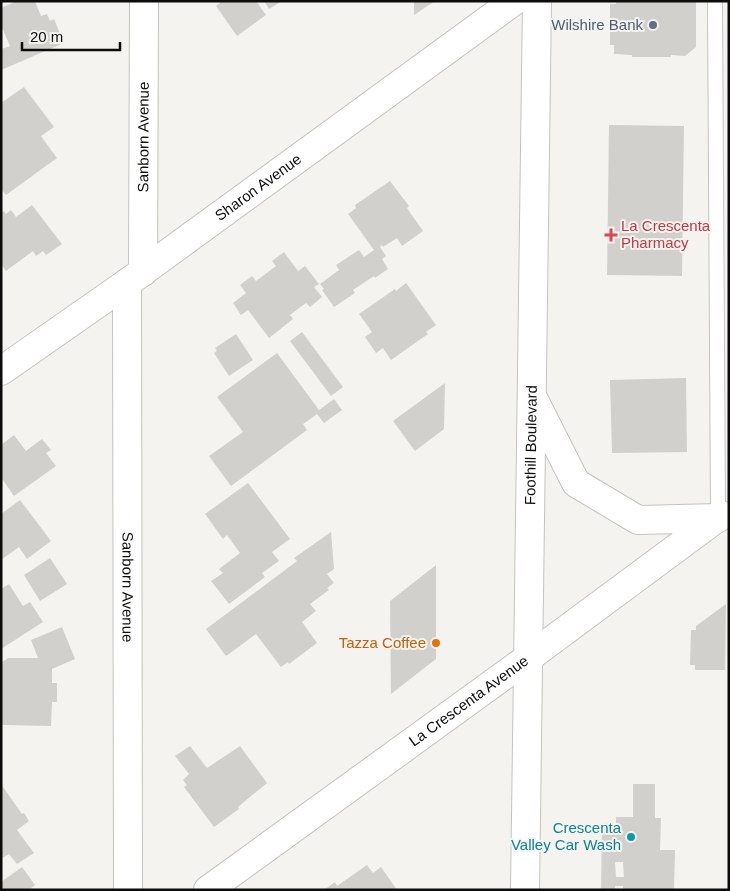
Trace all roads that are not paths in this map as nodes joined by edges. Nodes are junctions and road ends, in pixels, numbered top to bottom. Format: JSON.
{"nodes":[{"id":1,"x":144,"y":1,"type":"edge"},
{"id":2,"x":514,"y":1,"type":"edge"},
{"id":3,"x":537,"y":1,"type":"edge"},
{"id":4,"x":715,"y":1,"type":"edge"},
{"id":5,"x":135,"y":278,"type":"junction"},
{"id":6,"x":1,"y":371,"type":"edge"},
{"id":7,"x":532,"y":396,"type":"junction"},
{"id":8,"x":723,"y":514,"type":"edge"},
{"id":9,"x":528,"y":658,"type":"junction"},
{"id":10,"x":209,"y":889,"type":"edge"},
{"id":11,"x":128,"y":890,"type":"edge"},
{"id":12,"x":525,"y":890,"type":"edge"}],
"edges":[{"from":1,"to":5,"type":"street","name":"Sanborn Avenue"},
{"from":2,"to":5,"type":"street","name":"Sharon Avenue"},
{"from":3,"to":7,"type":"street","name":"Foothill Boulevard"},
{"from":4,"to":8,"type":"lane"},
{"from":5,"to":6,"type":"street","name":"Sharon Avenue"},
{"from":5,"to":11,"type":"street","name":"Sanborn Avenue"},
{"from":7,"to":8,"type":"street"},
{"from":7,"to":9,"type":"street","name":"Foothill Boulevard"},
{"from":8,"to":9,"type":"street","name":"La Crescenta Avenue"},
{"from":9,"to":10,"type":"street","name":"La Crescenta Avenue"},
{"from":9,"to":12,"type":"street","name":"Foothill Boulevard"}]}
